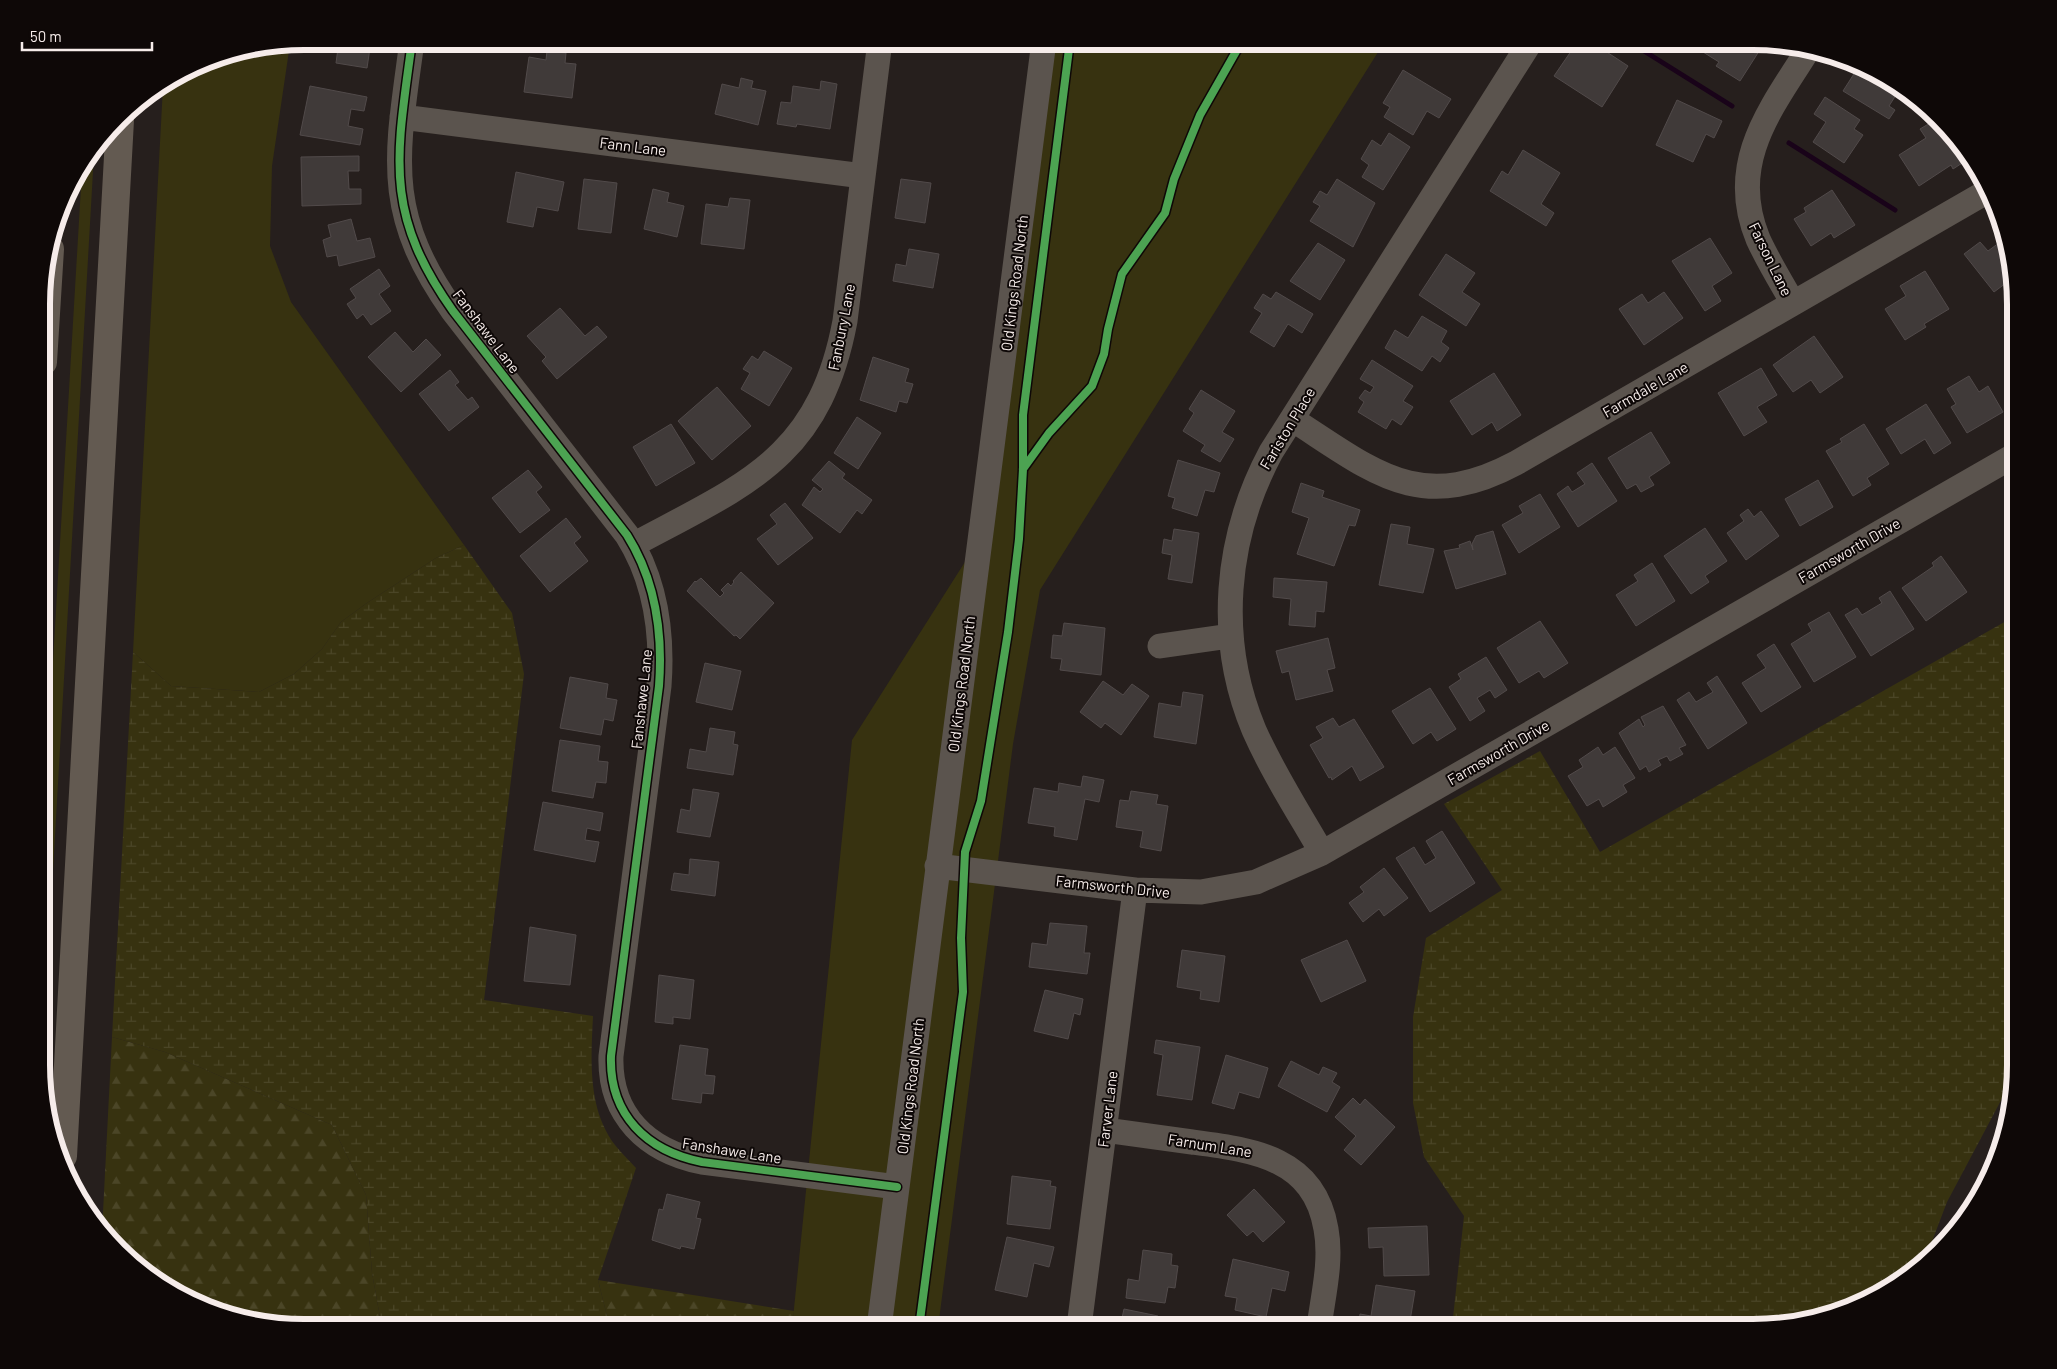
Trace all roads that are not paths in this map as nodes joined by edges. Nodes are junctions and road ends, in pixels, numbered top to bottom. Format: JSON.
{"nodes":[{"id":1,"x":411,"y":50,"type":"edge"},
{"id":2,"x":879,"y":50,"type":"edge"},
{"id":3,"x":1043,"y":50,"type":"edge"},
{"id":4,"x":1525,"y":50,"type":"edge"},
{"id":5,"x":1805,"y":55,"type":"edge"},
{"id":6,"x":402,"y":117,"type":"junction"},
{"id":7,"x":120,"y":129,"type":"edge"},
{"id":8,"x":863,"y":176,"type":"junction"},
{"id":9,"x":1982,"y":194,"type":"edge"},
{"id":10,"x":1793,"y":303,"type":"junction"},
{"id":11,"x":1292,"y":419,"type":"junction"},
{"id":12,"x":2007,"y":460,"type":"edge"},
{"id":13,"x":633,"y":545,"type":"junction"},
{"id":14,"x":1230,"y":636,"type":"junction"},
{"id":15,"x":1160,"y":646,"type":"dead end"},
{"id":16,"x":1322,"y":853,"type":"junction"},
{"id":17,"x":937,"y":866,"type":"junction"},
{"id":18,"x":1135,"y":890,"type":"junction"},
{"id":19,"x":1105,"y":1130,"type":"junction"},
{"id":20,"x":63,"y":1148,"type":"edge"},
{"id":21,"x":897,"y":1187,"type":"junction"},
{"id":22,"x":880,"y":1319,"type":"edge"},
{"id":23,"x":1080,"y":1319,"type":"edge"},
{"id":24,"x":1320,"y":1319,"type":"edge"}],
"edges":[{"from":1,"to":6,"type":"street","name":"Fanshawe Lane"},
{"from":2,"to":8,"type":"street","name":"Fanbury Lane"},
{"from":3,"to":17,"type":"street","name":"Old Kings Road North"},
{"from":4,"to":11,"type":"street","name":"Fariston Place"},
{"from":5,"to":10,"type":"street","name":"Farson Lane"},
{"from":6,"to":8,"type":"street","name":"Fann Lane"},
{"from":6,"to":13,"type":"street","name":"Fanshawe Lane"},
{"from":7,"to":20,"type":"highway"},
{"from":8,"to":13,"type":"street","name":"Fanbury Lane"},
{"from":9,"to":10,"type":"street","name":"Farmdale Lane"},
{"from":10,"to":11,"type":"street","name":"Farmdale Lane"},
{"from":11,"to":14,"type":"street","name":"Fariston Place"},
{"from":12,"to":16,"type":"street","name":"Farmsworth Drive"},
{"from":13,"to":21,"type":"street","name":"Fanshawe Lane"},
{"from":14,"to":15,"type":"street"},
{"from":14,"to":16,"type":"street","name":"Fariston Place"},
{"from":16,"to":18,"type":"street","name":"Farmsworth Drive"},
{"from":17,"to":18,"type":"street","name":"Farmsworth Drive"},
{"from":17,"to":21,"type":"street","name":"Old Kings Road North"},
{"from":18,"to":19,"type":"street","name":"Farver Lane"},
{"from":19,"to":23,"type":"street","name":"Farver Lane"},
{"from":19,"to":24,"type":"street","name":"Farnum Lane"},
{"from":21,"to":22,"type":"street","name":"Old Kings Road North"}]}
